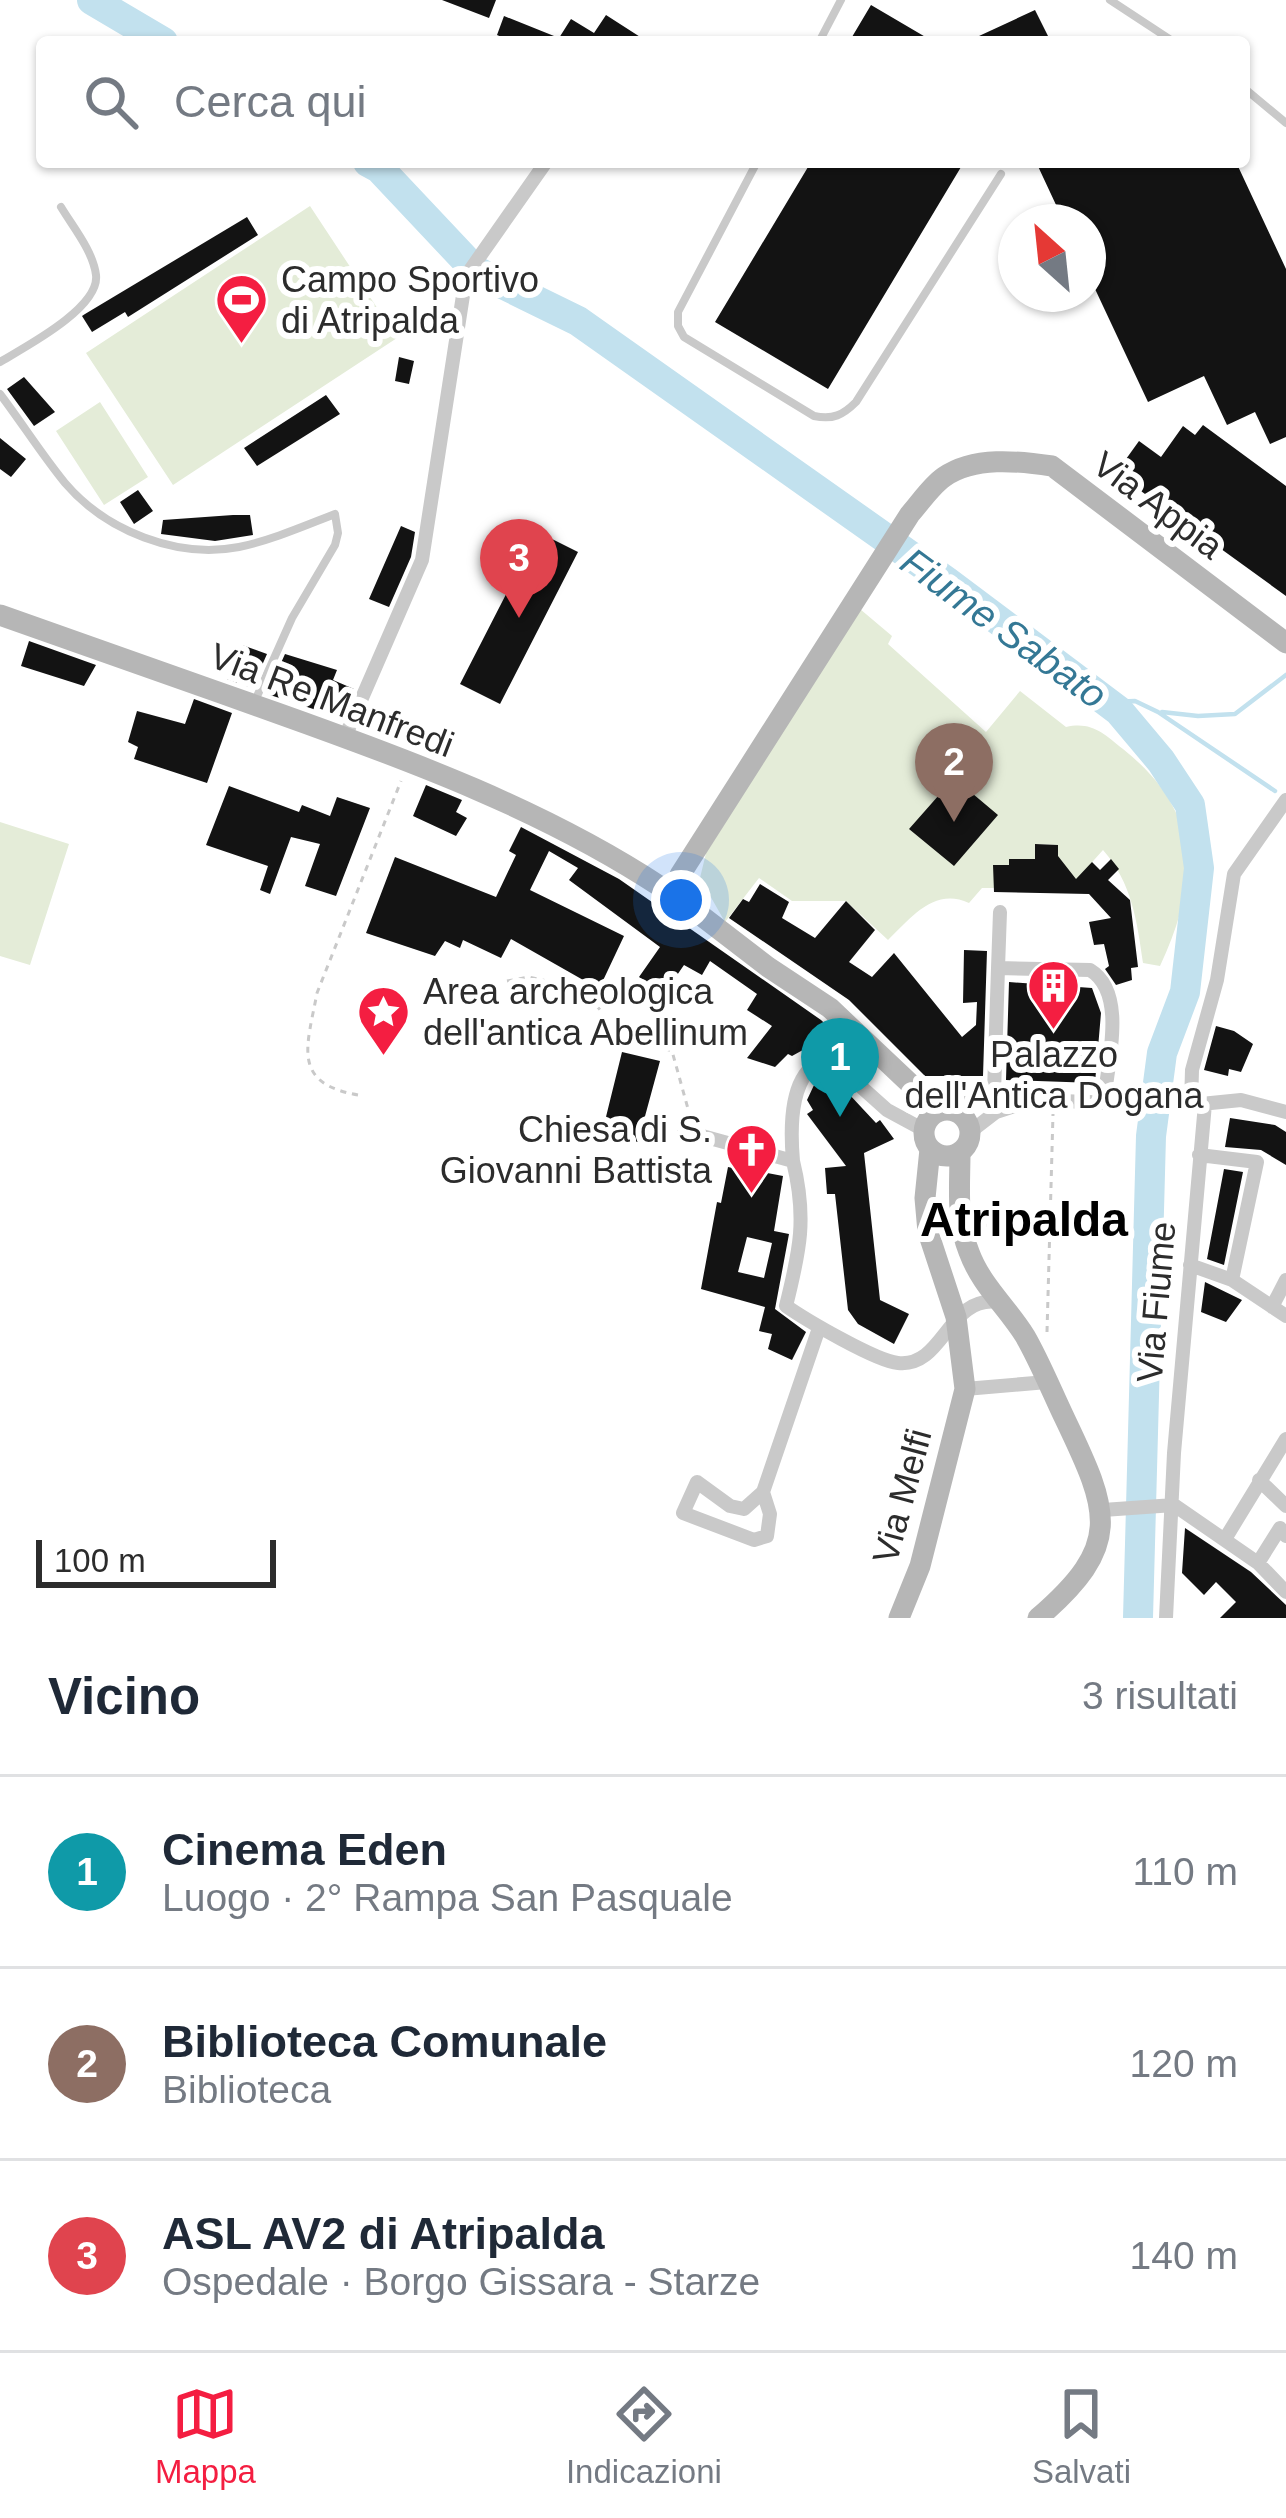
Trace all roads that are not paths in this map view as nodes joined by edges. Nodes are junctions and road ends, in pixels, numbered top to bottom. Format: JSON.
{"nodes":[{"id":1,"x":841,"y":0,"type":"edge"},
{"id":2,"x":1110,"y":0,"type":"edge"},
{"id":3,"x":822,"y":36,"type":"edge"},
{"id":4,"x":1165,"y":36,"type":"edge"},
{"id":5,"x":1250,"y":93,"type":"edge"},
{"id":6,"x":1286,"y":123,"type":"edge"},
{"id":7,"x":542,"y":168,"type":"edge"},
{"id":8,"x":754,"y":168,"type":"edge"},
{"id":9,"x":1000,"y":174,"type":"dead end"},
{"id":10,"x":61,"y":208,"type":"dead end"},
{"id":11,"x":0,"y":362,"type":"edge"},
{"id":12,"x":0,"y":394,"type":"edge"},
{"id":13,"x":0,"y":615,"type":"edge"},
{"id":14,"x":1286,"y":643,"type":"edge"},
{"id":15,"x":253,"y":704,"type":"junction"},
{"id":16,"x":345,"y":737,"type":"junction"},
{"id":17,"x":1283,"y":804,"type":"edge"},
{"id":18,"x":673,"y":881,"type":"junction"},
{"id":19,"x":1000,"y":912,"type":"dead end"},
{"id":20,"x":998,"y":968,"type":"junction"},
{"id":21,"x":901,"y":1078,"type":"junction"},
{"id":22,"x":968,"y":1094,"type":"junction"},
{"id":23,"x":994,"y":1094,"type":"junction"},
{"id":24,"x":920,"y":1095,"type":"junction"},
{"id":25,"x":1033,"y":1100,"type":"junction"},
{"id":26,"x":1110,"y":1102,"type":"junction"},
{"id":27,"x":1193,"y":1104,"type":"junction"},
{"id":28,"x":1286,"y":1112,"type":"edge"},
{"id":29,"x":930,"y":1128,"type":"junction"},
{"id":30,"x":690,"y":1132,"type":"road end"},
{"id":31,"x":965,"y":1142,"type":"junction"},
{"id":32,"x":1199,"y":1155,"type":"junction"},
{"id":33,"x":794,"y":1161,"type":"junction"},
{"id":34,"x":1190,"y":1265,"type":"junction"},
{"id":35,"x":1232,"y":1280,"type":"junction"},
{"id":36,"x":1286,"y":1280,"type":"edge"},
{"id":37,"x":998,"y":1302,"type":"junction"},
{"id":38,"x":1272,"y":1307,"type":"junction"},
{"id":39,"x":1286,"y":1316,"type":"edge"},
{"id":40,"x":956,"y":1317,"type":"junction"},
{"id":41,"x":819,"y":1328,"type":"junction"},
{"id":42,"x":1047,"y":1382,"type":"junction"},
{"id":43,"x":965,"y":1389,"type":"junction"},
{"id":44,"x":1286,"y":1439,"type":"edge"},
{"id":45,"x":1259,"y":1480,"type":"junction"},
{"id":46,"x":764,"y":1492,"type":"junction"},
{"id":47,"x":1169,"y":1504,"type":"junction"},
{"id":48,"x":1286,"y":1506,"type":"edge"},
{"id":49,"x":1103,"y":1510,"type":"junction"},
{"id":50,"x":1284,"y":1529,"type":"edge"},
{"id":51,"x":1225,"y":1539,"type":"junction"},
{"id":52,"x":1258,"y":1563,"type":"junction"},
{"id":53,"x":1286,"y":1592,"type":"edge"},
{"id":54,"x":898,"y":1618,"type":"edge"},
{"id":55,"x":1038,"y":1618,"type":"edge"},
{"id":56,"x":1166,"y":1618,"type":"edge"}],
"edges":[{"from":1,"to":3,"type":"lane"},
{"from":2,"to":4,"type":"lane"},
{"from":5,"to":6,"type":"lane"},
{"from":7,"to":16,"type":"street"},
{"from":8,"to":9,"type":"lane"},
{"from":10,"to":11,"type":"lane"},
{"from":12,"to":15,"type":"lane"},
{"from":13,"to":15,"type":"street","name":"Via Re Manfredi"},
{"from":14,"to":18,"type":"street","name":"Via Appia"},
{"from":15,"to":16,"type":"street","name":"Via Re Manfredi"},
{"from":16,"to":18,"type":"street","name":"Via Re Manfredi"},
{"from":17,"to":27,"type":"street","name":"Via Fiume"},
{"from":18,"to":21,"type":"street"},
{"from":19,"to":20,"type":"street"},
{"from":20,"to":23,"type":"street"},
{"from":20,"to":26,"type":"street"},
{"from":21,"to":24,"type":"street"},
{"from":21,"to":29,"type":"street"},
{"from":22,"to":23,"type":"street"},
{"from":22,"to":24,"type":"street"},
{"from":22,"to":29,"type":"street"},
{"from":23,"to":25,"type":"street"},
{"from":24,"to":29,"type":"street"},
{"from":25,"to":26,"type":"street"},
{"from":25,"to":31,"type":"street"},
{"from":26,"to":27,"type":"street"},
{"from":27,"to":28,"type":"street"},
{"from":27,"to":32,"type":"street","name":"Via Fiume"},
{"from":29,"to":31,"type":"street"},
{"from":29,"to":31,"type":"street"},
{"from":29,"to":33,"type":"street"},
{"from":29,"to":40,"type":"street"},
{"from":30,"to":33,"type":"street"},
{"from":31,"to":37,"type":"street"},
{"from":32,"to":34,"type":"street","name":"Via Fiume"},
{"from":32,"to":35,"type":"street"},
{"from":33,"to":41,"type":"street"},
{"from":34,"to":35,"type":"street"},
{"from":34,"to":47,"type":"street","name":"Via Fiume"},
{"from":35,"to":38,"type":"street"},
{"from":36,"to":38,"type":"street"},
{"from":37,"to":40,"type":"street"},
{"from":37,"to":42,"type":"street"},
{"from":38,"to":39,"type":"street"},
{"from":40,"to":41,"type":"street"},
{"from":40,"to":43,"type":"street"},
{"from":41,"to":46,"type":"street"},
{"from":42,"to":43,"type":"street"},
{"from":42,"to":49,"type":"street"},
{"from":43,"to":54,"type":"street","name":"Via Melfi"},
{"from":44,"to":45,"type":"street"},
{"from":45,"to":48,"type":"street"},
{"from":45,"to":51,"type":"street"},
{"from":46,"to":46,"type":"street"},
{"from":47,"to":49,"type":"street"},
{"from":47,"to":51,"type":"street"},
{"from":47,"to":56,"type":"street","name":"Via Fiume"},
{"from":49,"to":55,"type":"street"},
{"from":50,"to":52,"type":"street"},
{"from":51,"to":52,"type":"street"},
{"from":52,"to":53,"type":"street"}]}
